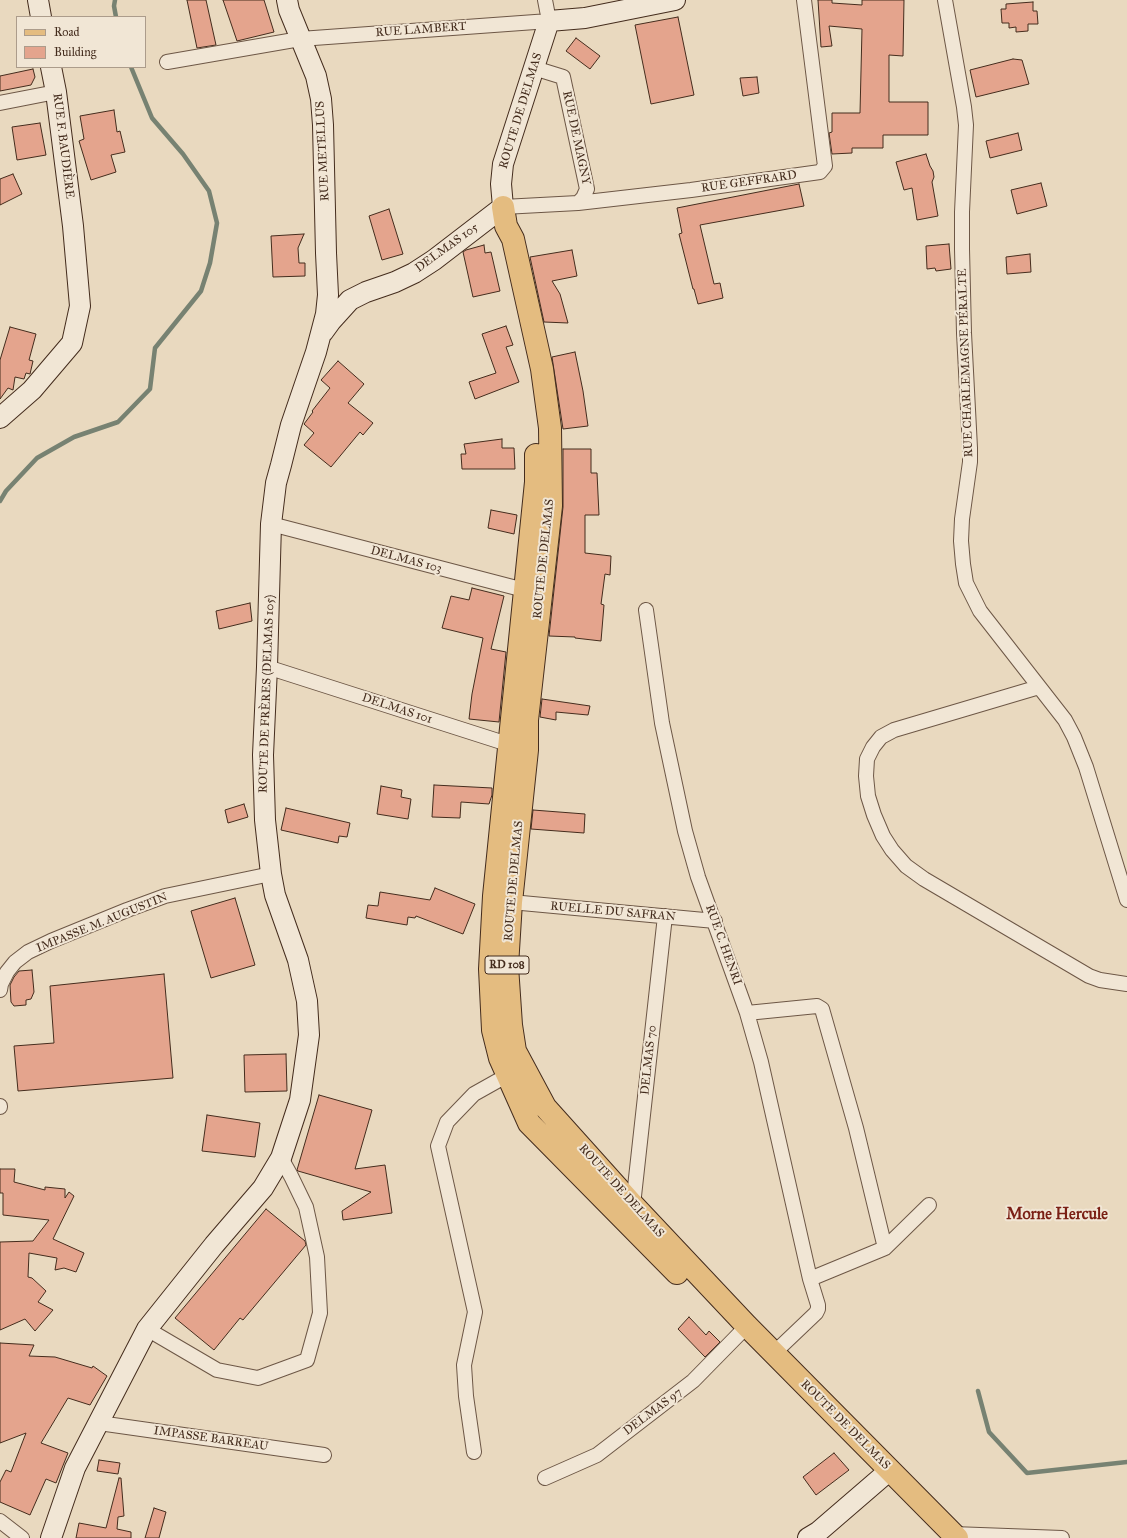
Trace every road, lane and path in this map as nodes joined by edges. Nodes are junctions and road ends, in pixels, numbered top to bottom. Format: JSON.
{"nodes":[{"id":1,"x":38,"y":0,"type":"edge"},
{"id":2,"x":287,"y":0,"type":"edge"},
{"id":3,"x":545,"y":0,"type":"edge"},
{"id":4,"x":675,"y":0,"type":"edge"},
{"id":5,"x":804,"y":0,"type":"edge"},
{"id":6,"x":945,"y":0,"type":"edge"},
{"id":7,"x":41,"y":16,"type":"edge"},
{"id":8,"x":549,"y":21,"type":"junction"},
{"id":9,"x":300,"y":39,"type":"junction"},
{"id":10,"x":166,"y":62,"type":"dead end"},
{"id":11,"x":51,"y":68,"type":"edge"},
{"id":12,"x":534,"y":68,"type":"junction"},
{"id":13,"x":56,"y":92,"type":"junction"},
{"id":14,"x":0,"y":103,"type":"edge"},
{"id":15,"x":578,"y":203,"type":"junction"},
{"id":16,"x":504,"y":216,"type":"junction"},
{"id":17,"x":326,"y":260,"type":"junction"},
{"id":18,"x":366,"y":292,"type":"junction"},
{"id":19,"x":320,"y":338,"type":"junction"},
{"id":20,"x":0,"y":418,"type":"edge"},
{"id":21,"x":271,"y":524,"type":"junction"},
{"id":22,"x":533,"y":593,"type":"junction"},
{"id":23,"x":646,"y":610,"type":"dead end"},
{"id":24,"x":267,"y":667,"type":"junction"},
{"id":25,"x":1039,"y":687,"type":"junction"},
{"id":26,"x":518,"y":748,"type":"junction"},
{"id":27,"x":271,"y":874,"type":"junction"},
{"id":28,"x":1127,"y":900,"type":"edge"},
{"id":29,"x":512,"y":902,"type":"junction"},
{"id":30,"x":665,"y":916,"type":"junction"},
{"id":31,"x":715,"y":921,"type":"junction"},
{"id":32,"x":1127,"y":984,"type":"edge"},
{"id":33,"x":0,"y":990,"type":"edge"},
{"id":34,"x":747,"y":1013,"type":"junction"},
{"id":35,"x":515,"y":1071,"type":"junction"},
{"id":36,"x":280,"y":1158,"type":"junction"},
{"id":37,"x":633,"y":1204,"type":"junction"},
{"id":38,"x":929,"y":1205,"type":"dead end"},
{"id":39,"x":885,"y":1248,"type":"junction"},
{"id":40,"x":810,"y":1279,"type":"junction"},
{"id":41,"x":147,"y":1329,"type":"junction"},
{"id":42,"x":741,"y":1331,"type":"junction"},
{"id":43,"x":774,"y":1353,"type":"junction"},
{"id":44,"x":99,"y":1423,"type":"junction"},
{"id":45,"x":474,"y":1452,"type":"dead end"},
{"id":46,"x":324,"y":1455,"type":"dead end"},
{"id":47,"x":884,"y":1475,"type":"junction"},
{"id":48,"x":545,"y":1478,"type":"dead end"},
{"id":49,"x":0,"y":1521,"type":"edge"},
{"id":50,"x":949,"y":1537,"type":"edge"},
{"id":51,"x":22,"y":1538,"type":"edge"},
{"id":52,"x":51,"y":1538,"type":"edge"},
{"id":53,"x":808,"y":1538,"type":"edge"},
{"id":54,"x":1062,"y":1538,"type":"edge"}],
"edges":[{"from":1,"to":7,"type":"main road"},
{"from":2,"to":9,"type":"main road","name":"RUE METELLUS"},
{"from":3,"to":8,"type":"street"},
{"from":4,"to":8,"type":"main road","name":"RUE LAMBERT"},
{"from":5,"to":15,"type":"street","name":"RUE GEFFRARD"},
{"from":6,"to":25,"type":"street","name":"RUE CHARLEMAGNE PÉRALTE"},
{"from":8,"to":9,"type":"street","name":"RUE LAMBERT"},
{"from":8,"to":12,"type":"main road","name":"ROUTE DE DELMAS","number":"RD 108"},
{"from":9,"to":10,"type":"street","name":"RUE LAMBERT"},
{"from":9,"to":17,"type":"main road","name":"RUE METELLUS"},
{"from":11,"to":13,"type":"main road","name":"RUE F. BAUDIÈRE"},
{"from":12,"to":15,"type":"street","name":"RUE DE MAGNY"},
{"from":12,"to":16,"type":"main road","name":"ROUTE DE DELMAS","number":"RD 108"},
{"from":13,"to":14,"type":"street"},
{"from":13,"to":20,"type":"main road","name":"RUE F. BAUDIÈRE"},
{"from":15,"to":16,"type":"street","name":"RUE GEFFRARD"},
{"from":16,"to":18,"type":"main road","name":"DELMAS 105"},
{"from":16,"to":22,"type":"main road","name":"ROUTE DE DELMAS","number":"RD 108"},
{"from":17,"to":18,"type":"main road"},
{"from":17,"to":19,"type":"main road","name":"ROUTE DE FRÈRES (DELMAS 105)"},
{"from":18,"to":19,"type":"main road","name":"DELMAS 105"},
{"from":19,"to":21,"type":"main road","name":"ROUTE DE FRÈRES (DELMAS 105)"},
{"from":21,"to":22,"type":"street","name":"DELMAS 103"},
{"from":21,"to":24,"type":"main road","name":"ROUTE DE FRÈRES (DELMAS 105)"},
{"from":22,"to":26,"type":"main road","name":"ROUTE DE DELMAS","number":"RD 108"},
{"from":23,"to":31,"type":"street","name":"RUE C. HENRI"},
{"from":24,"to":26,"type":"street","name":"DELMAS 101"},
{"from":24,"to":27,"type":"main road","name":"ROUTE DE FRÈRES (DELMAS 105)"},
{"from":25,"to":28,"type":"street","name":"RUE CHARLEMAGNE PÉRALTE"},
{"from":25,"to":32,"type":"street"},
{"from":26,"to":29,"type":"main road","name":"ROUTE DE DELMAS","number":"RD 108"},
{"from":26,"to":35,"type":"main road","name":"ROUTE DE DELMAS","number":"RD 108"},
{"from":27,"to":33,"type":"street","name":"IMPASSE M. AUGUSTIN"},
{"from":27,"to":36,"type":"main road","name":"ROUTE DE FRÈRES (DELMAS 105)"},
{"from":29,"to":30,"type":"street","name":"RUELLE DU SAFRAN"},
{"from":29,"to":35,"type":"main road","name":"ROUTE DE DELMAS","number":"RD 108"},
{"from":30,"to":31,"type":"street","name":"RUELLE DU SAFRAN"},
{"from":30,"to":37,"type":"street","name":"DELMAS 70"},
{"from":31,"to":34,"type":"street","name":"RUE C. HENRI"},
{"from":34,"to":39,"type":"street"},
{"from":34,"to":40,"type":"street","name":"RUE C. HENRI"},
{"from":35,"to":37,"type":"main road","name":"ROUTE DE DELMAS","number":"RD 108"},
{"from":35,"to":42,"type":"main road","name":"ROUTE DE DELMAS","number":"RD 108"},
{"from":35,"to":45,"type":"street"},
{"from":36,"to":41,"type":"main road","name":"ROUTE DE FRÈRES (DELMAS 105)"},
{"from":36,"to":41,"type":"street"},
{"from":37,"to":42,"type":"main road","name":"ROUTE DE DELMAS","number":"RD 108"},
{"from":38,"to":39,"type":"street"},
{"from":39,"to":40,"type":"street"},
{"from":40,"to":43,"type":"street","name":"RUE C. HENRI"},
{"from":41,"to":44,"type":"main road","name":"ROUTE DE FRÈRES (DELMAS 105)"},
{"from":42,"to":43,"type":"main road","name":"ROUTE DE DELMAS","number":"RD 108"},
{"from":42,"to":47,"type":"main road","name":"ROUTE DE DELMAS","number":"RD 108"},
{"from":42,"to":48,"type":"street","name":"DELMAS 97"},
{"from":43,"to":47,"type":"main road","name":"ROUTE DE DELMAS","number":"RD 108"},
{"from":44,"to":46,"type":"street","name":"IMPASSE BARREAU"},
{"from":44,"to":52,"type":"main road","name":"ROUTE DE FRÈRES (DELMAS 105)"},
{"from":47,"to":50,"type":"main road","name":"ROUTE DE DELMAS","number":"RD 108"},
{"from":47,"to":53,"type":"main road"},
{"from":49,"to":51,"type":"street"},
{"from":50,"to":54,"type":"street"}]}
